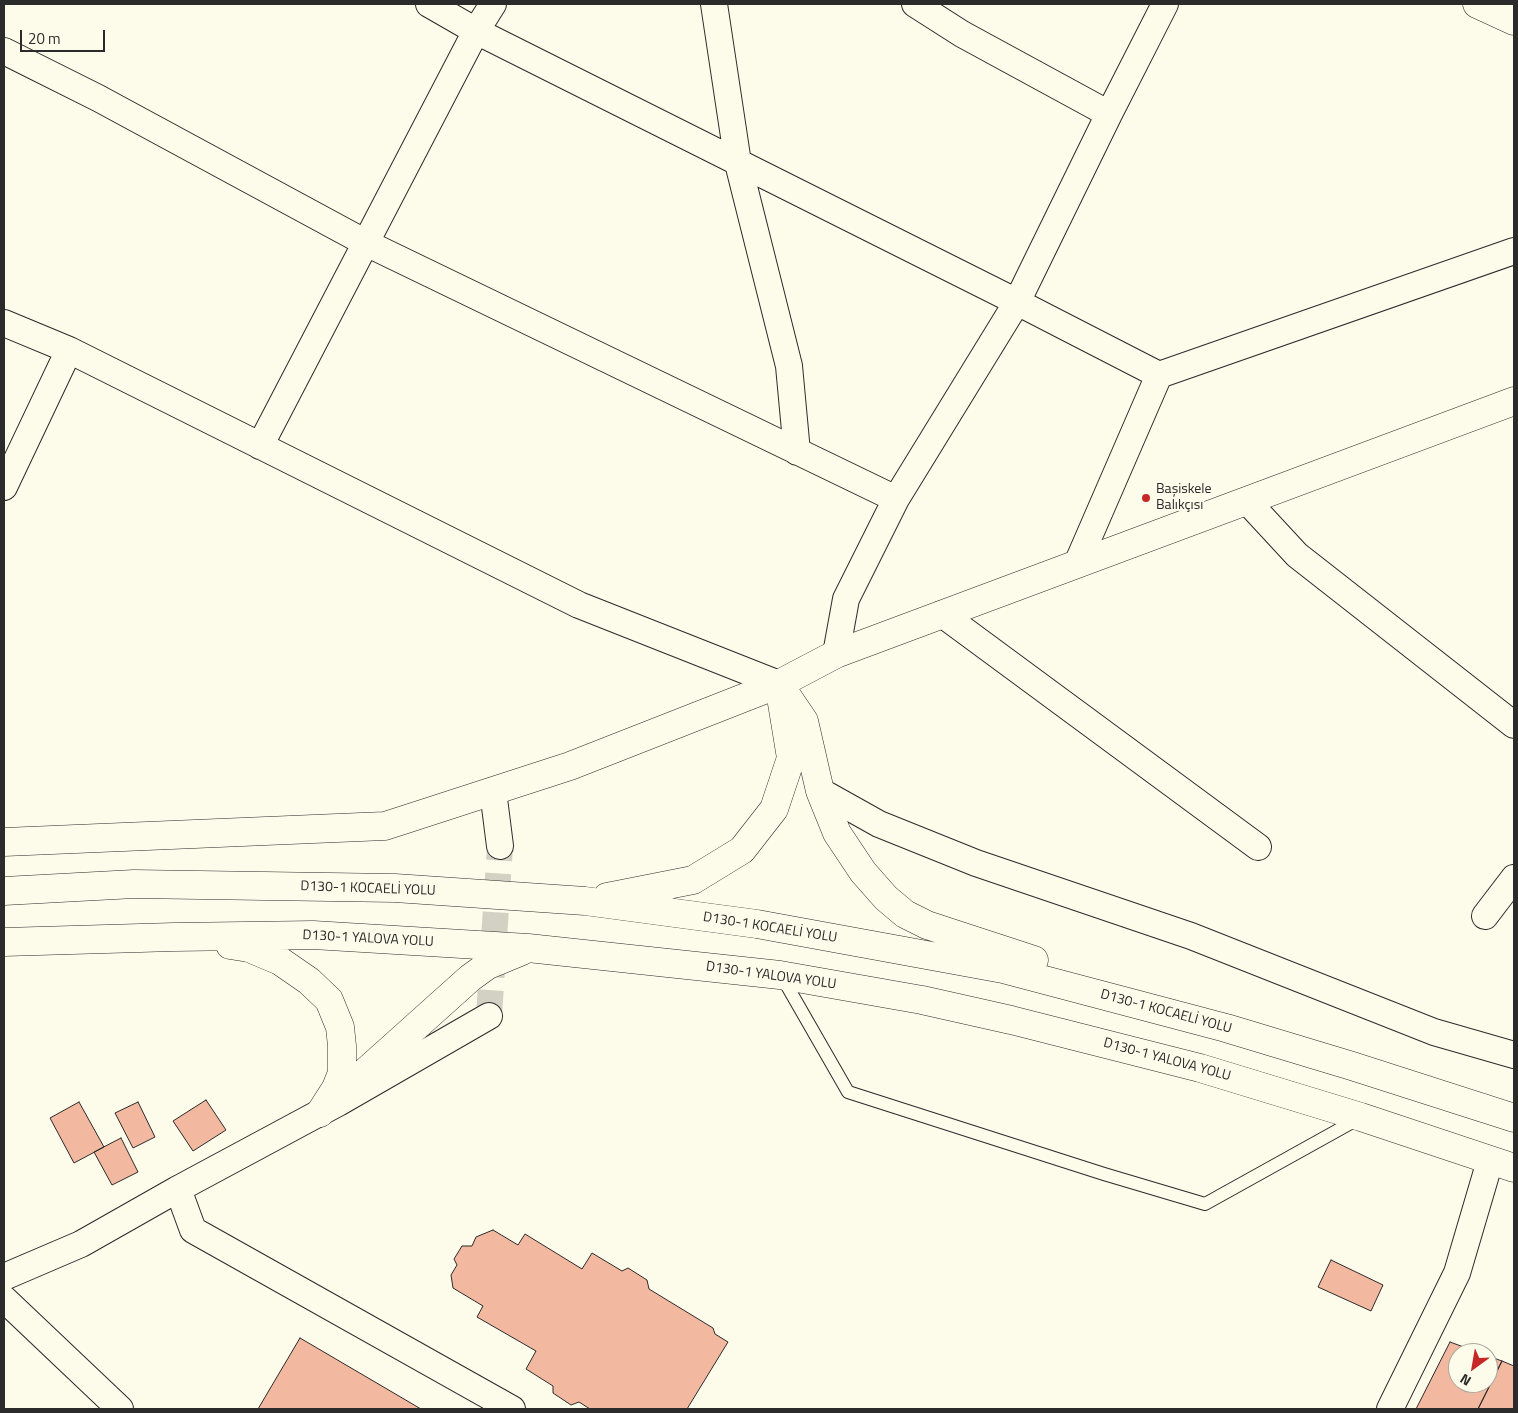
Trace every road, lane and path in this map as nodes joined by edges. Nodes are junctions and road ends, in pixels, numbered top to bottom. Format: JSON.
{"nodes":[{"id":1,"x":429,"y":4,"type":"edge"},
{"id":2,"x":493,"y":4,"type":"edge"},
{"id":3,"x":714,"y":4,"type":"edge"},
{"id":4,"x":915,"y":4,"type":"edge"},
{"id":5,"x":1165,"y":4,"type":"edge"},
{"id":6,"x":1477,"y":4,"type":"edge"},
{"id":7,"x":1514,"y":21,"type":"edge"},
{"id":8,"x":476,"y":31,"type":"junction"},
{"id":9,"x":4,"y":51,"type":"edge"},
{"id":10,"x":1109,"y":114,"type":"junction"},
{"id":11,"x":738,"y":163,"type":"junction"},
{"id":12,"x":366,"y":243,"type":"junction"},
{"id":13,"x":1514,"y":251,"type":"edge"},
{"id":14,"x":1017,"y":302,"type":"junction"},
{"id":15,"x":4,"y":323,"type":"edge"},
{"id":16,"x":68,"y":350,"type":"junction"},
{"id":17,"x":1159,"y":375,"type":"junction"},
{"id":18,"x":1514,"y":401,"type":"edge"},
{"id":19,"x":260,"y":446,"type":"junction"},
{"id":20,"x":797,"y":452,"type":"junction"},
{"id":21,"x":4,"y":487,"type":"edge"},
{"id":22,"x":896,"y":500,"type":"junction"},
{"id":23,"x":1247,"y":501,"type":"junction"},
{"id":24,"x":1077,"y":564,"type":"junction"},
{"id":25,"x":942,"y":614,"type":"junction"},
{"id":26,"x":836,"y":654,"type":"junction"},
{"id":27,"x":779,"y":684,"type":"junction"},
{"id":28,"x":1514,"y":724,"type":"edge"},
{"id":29,"x":493,"y":790,"type":"junction"},
{"id":30,"x":820,"y":791,"type":"junction"},
{"id":31,"x":4,"y":842,"type":"edge"},
{"id":32,"x":500,"y":846,"type":"tunnel mouth"},
{"id":33,"x":1258,"y":847,"type":"dead end"},
{"id":34,"x":1514,"y":878,"type":"edge"},
{"id":35,"x":4,"y":891,"type":"edge"},
{"id":36,"x":585,"y":901,"type":"junction"},
{"id":37,"x":1485,"y":916,"type":"dead end"},
{"id":38,"x":174,"y":936,"type":"junction"},
{"id":39,"x":4,"y":942,"type":"edge"},
{"id":40,"x":528,"y":948,"type":"junction"},
{"id":41,"x":780,"y":975,"type":"junction"},
{"id":42,"x":489,"y":1016,"type":"dead end"},
{"id":43,"x":1226,"y":1028,"type":"junction"},
{"id":44,"x":1514,"y":1055,"type":"edge"},
{"id":45,"x":320,"y":1113,"type":"junction"},
{"id":46,"x":1361,"y":1117,"type":"junction"},
{"id":47,"x":1514,"y":1118,"type":"edge"},
{"id":48,"x":1502,"y":1164,"type":"edge"},
{"id":49,"x":178,"y":1189,"type":"junction"},
{"id":50,"x":4,"y":1277,"type":"edge"},
{"id":51,"x":4,"y":1299,"type":"edge"},
{"id":52,"x":120,"y":1409,"type":"edge"},
{"id":53,"x":512,"y":1409,"type":"edge"},
{"id":54,"x":1390,"y":1409,"type":"edge"}],
"edges":[{"from":1,"to":8,"type":"street"},
{"from":2,"to":8,"type":"street"},
{"from":3,"to":11,"type":"street"},
{"from":4,"to":10,"type":"street"},
{"from":5,"to":10,"type":"street"},
{"from":6,"to":7,"type":"main road"},
{"from":8,"to":11,"type":"street"},
{"from":8,"to":12,"type":"street"},
{"from":9,"to":12,"type":"street"},
{"from":10,"to":14,"type":"street"},
{"from":11,"to":14,"type":"street"},
{"from":11,"to":20,"type":"street"},
{"from":12,"to":19,"type":"street"},
{"from":12,"to":20,"type":"street"},
{"from":13,"to":17,"type":"street"},
{"from":14,"to":17,"type":"street"},
{"from":14,"to":22,"type":"street"},
{"from":15,"to":16,"type":"street"},
{"from":16,"to":19,"type":"street"},
{"from":16,"to":21,"type":"street"},
{"from":17,"to":24,"type":"street"},
{"from":18,"to":23,"type":"main road"},
{"from":19,"to":27,"type":"street"},
{"from":20,"to":22,"type":"street"},
{"from":22,"to":26,"type":"street"},
{"from":23,"to":24,"type":"main road"},
{"from":23,"to":28,"type":"street"},
{"from":24,"to":25,"type":"main road"},
{"from":25,"to":26,"type":"main road"},
{"from":25,"to":33,"type":"street"},
{"from":26,"to":27,"type":"main road"},
{"from":27,"to":29,"type":"main road"},
{"from":27,"to":30,"type":"main road"},
{"from":27,"to":36,"type":"main road"},
{"from":29,"to":31,"type":"main road"},
{"from":29,"to":32,"type":"street"},
{"from":30,"to":43,"type":"main road"},
{"from":30,"to":44,"type":"street"},
{"from":34,"to":37,"type":"street"},
{"from":35,"to":36,"type":"main road","name":"D130-1 KOCAELİ YOLU"},
{"from":36,"to":43,"type":"main road","name":"D130-1 KOCAELİ YOLU"},
{"from":38,"to":39,"type":"main road","name":"D130-1 YALOVA YOLU"},
{"from":38,"to":40,"type":"main road","name":"D130-1 YALOVA YOLU"},
{"from":38,"to":45,"type":"main road"},
{"from":40,"to":41,"type":"main road","name":"D130-1 YALOVA YOLU"},
{"from":40,"to":45,"type":"main road"},
{"from":41,"to":46,"type":"main road","name":"D130-1 YALOVA YOLU"},
{"from":41,"to":46,"type":"lane"},
{"from":42,"to":45,"type":"street"},
{"from":43,"to":47,"type":"main road","name":"D130-1 KOCAELİ YOLU"},
{"from":45,"to":49,"type":"street"},
{"from":46,"to":48,"type":"main road","name":"D130-1 YALOVA YOLU"},
{"from":48,"to":54,"type":"street"},
{"from":49,"to":50,"type":"street"},
{"from":49,"to":53,"type":"street"},
{"from":51,"to":52,"type":"street"}]}
